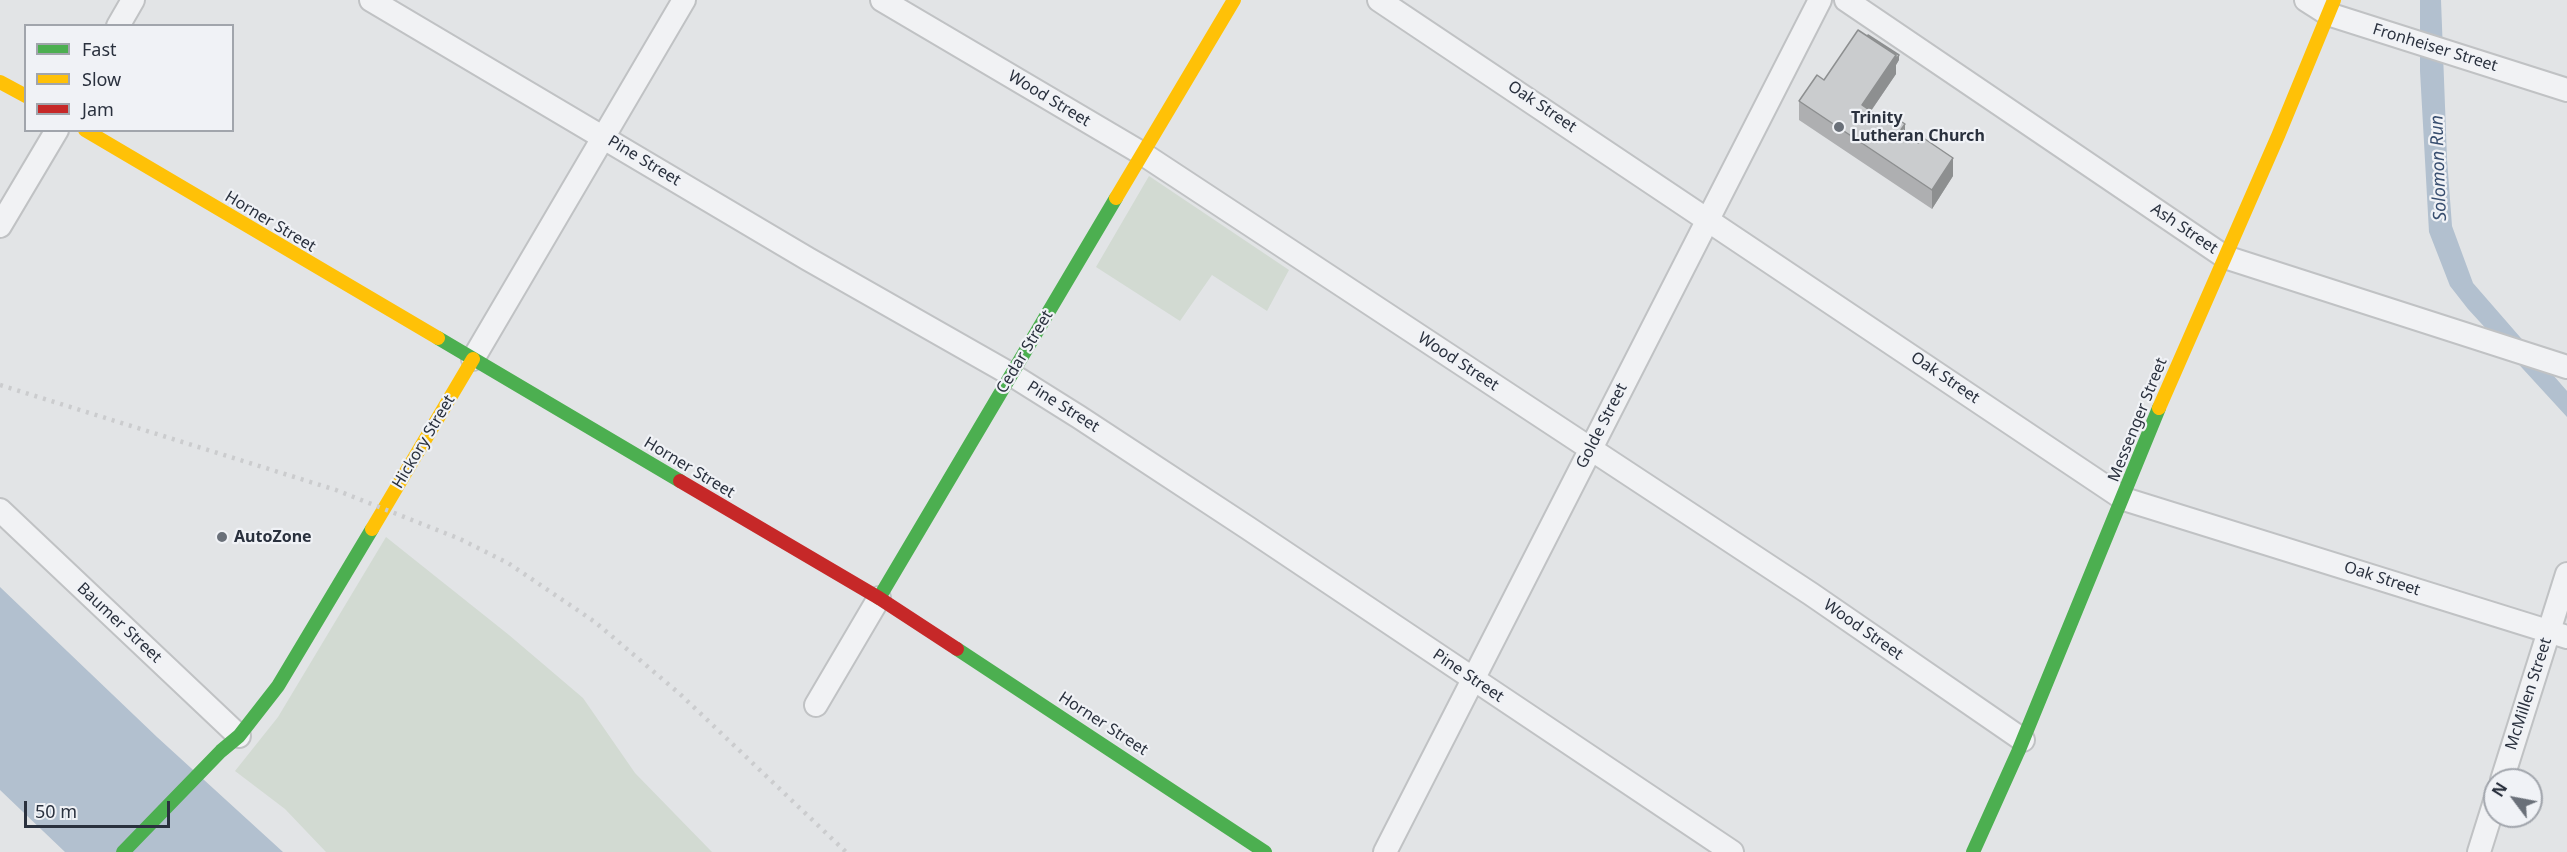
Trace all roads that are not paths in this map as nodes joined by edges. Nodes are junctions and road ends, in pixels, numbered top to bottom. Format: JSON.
{"nodes":[{"id":1,"x":133,"y":0,"type":"edge"},
{"id":2,"x":371,"y":0,"type":"edge"},
{"id":3,"x":684,"y":0,"type":"edge"},
{"id":4,"x":882,"y":0,"type":"edge"},
{"id":5,"x":1234,"y":0,"type":"edge"},
{"id":6,"x":1379,"y":0,"type":"edge"},
{"id":7,"x":1820,"y":0,"type":"edge"},
{"id":8,"x":1845,"y":0,"type":"edge"},
{"id":9,"x":2306,"y":0,"type":"edge"},
{"id":10,"x":2331,"y":7,"type":"edge"},
{"id":11,"x":119,"y":24,"type":"edge"},
{"id":12,"x":0,"y":82,"type":"edge"},
{"id":13,"x":2567,"y":90,"type":"edge"},
{"id":14,"x":24,"y":95,"type":"edge"},
{"id":15,"x":56,"y":132,"type":"edge"},
{"id":16,"x":88,"y":132,"type":"edge"},
{"id":17,"x":604,"y":136,"type":"junction"},
{"id":18,"x":1143,"y":154,"type":"junction"},
{"id":19,"x":1708,"y":219,"type":"junction"},
{"id":20,"x":0,"y":226,"type":"edge"},
{"id":21,"x":2225,"y":257,"type":"junction"},
{"id":22,"x":473,"y":359,"type":"junction"},
{"id":23,"x":2567,"y":367,"type":"edge"},
{"id":24,"x":1012,"y":375,"type":"junction"},
{"id":25,"x":1591,"y":450,"type":"junction"},
{"id":26,"x":2124,"y":499,"type":"junction"},
{"id":27,"x":0,"y":510,"type":"edge"},
{"id":28,"x":2567,"y":574,"type":"edge"},
{"id":29,"x":879,"y":598,"type":"junction"},
{"id":30,"x":2558,"y":634,"type":"edge"},
{"id":31,"x":1473,"y":680,"type":"junction"},
{"id":32,"x":816,"y":705,"type":"dead end"},
{"id":33,"x":239,"y":736,"type":"junction"},
{"id":34,"x":2023,"y":740,"type":"junction"},
{"id":35,"x":2507,"y":768,"type":"edge"},
{"id":36,"x":2487,"y":828,"type":"edge"},
{"id":37,"x":123,"y":852,"type":"edge"},
{"id":38,"x":1265,"y":852,"type":"edge"},
{"id":39,"x":1385,"y":852,"type":"edge"},
{"id":40,"x":1732,"y":852,"type":"edge"},
{"id":41,"x":1973,"y":852,"type":"edge"},
{"id":42,"x":2479,"y":852,"type":"edge"}],
"edges":[{"from":1,"to":11,"type":"street"},
{"from":2,"to":17,"type":"street","name":"Pine Street"},
{"from":3,"to":17,"type":"street","name":"Hickory Street"},
{"from":4,"to":18,"type":"street","name":"Wood Street"},
{"from":5,"to":18,"type":"main road","name":"Cedar Street"},
{"from":6,"to":19,"type":"street","name":"Oak Street"},
{"from":7,"to":19,"type":"street","name":"Golde Street"},
{"from":8,"to":21,"type":"street","name":"Ash Street"},
{"from":9,"to":10,"type":"street","name":"Fronheiser Street"},
{"from":10,"to":13,"type":"street","name":"Fronheiser Street"},
{"from":10,"to":21,"type":"main road","name":"Messenger Street"},
{"from":12,"to":14,"type":"main road"},
{"from":15,"to":20,"type":"street"},
{"from":16,"to":22,"type":"main road","name":"Horner Street"},
{"from":17,"to":22,"type":"street","name":"Hickory Street"},
{"from":17,"to":24,"type":"street","name":"Pine Street"},
{"from":18,"to":24,"type":"main road","name":"Cedar Street"},
{"from":18,"to":25,"type":"street","name":"Wood Street"},
{"from":19,"to":25,"type":"street","name":"Golde Street"},
{"from":19,"to":26,"type":"street","name":"Oak Street"},
{"from":21,"to":23,"type":"street","name":"Ash Street"},
{"from":21,"to":26,"type":"main road","name":"Messenger Street"},
{"from":22,"to":29,"type":"main road","name":"Horner Street"},
{"from":22,"to":33,"type":"main road","name":"Hickory Street"},
{"from":24,"to":29,"type":"main road","name":"Cedar Street"},
{"from":24,"to":31,"type":"street","name":"Pine Street"},
{"from":25,"to":31,"type":"street","name":"Golde Street"},
{"from":25,"to":34,"type":"street","name":"Wood Street"},
{"from":26,"to":30,"type":"street","name":"Oak Street"},
{"from":26,"to":34,"type":"main road","name":"Messenger Street"},
{"from":27,"to":33,"type":"street","name":"Baumer Street"},
{"from":28,"to":30,"type":"street","name":"McMillen Street"},
{"from":29,"to":32,"type":"street","name":"Cedar Street"},
{"from":29,"to":38,"type":"main road","name":"Horner Street"},
{"from":30,"to":35,"type":"street","name":"McMillen Street"},
{"from":31,"to":39,"type":"street","name":"Golde Street"},
{"from":31,"to":40,"type":"street","name":"Pine Street"},
{"from":33,"to":37,"type":"main road","name":"Hickory Street"},
{"from":34,"to":41,"type":"main road","name":"Messenger Street"},
{"from":36,"to":42,"type":"street"}]}
